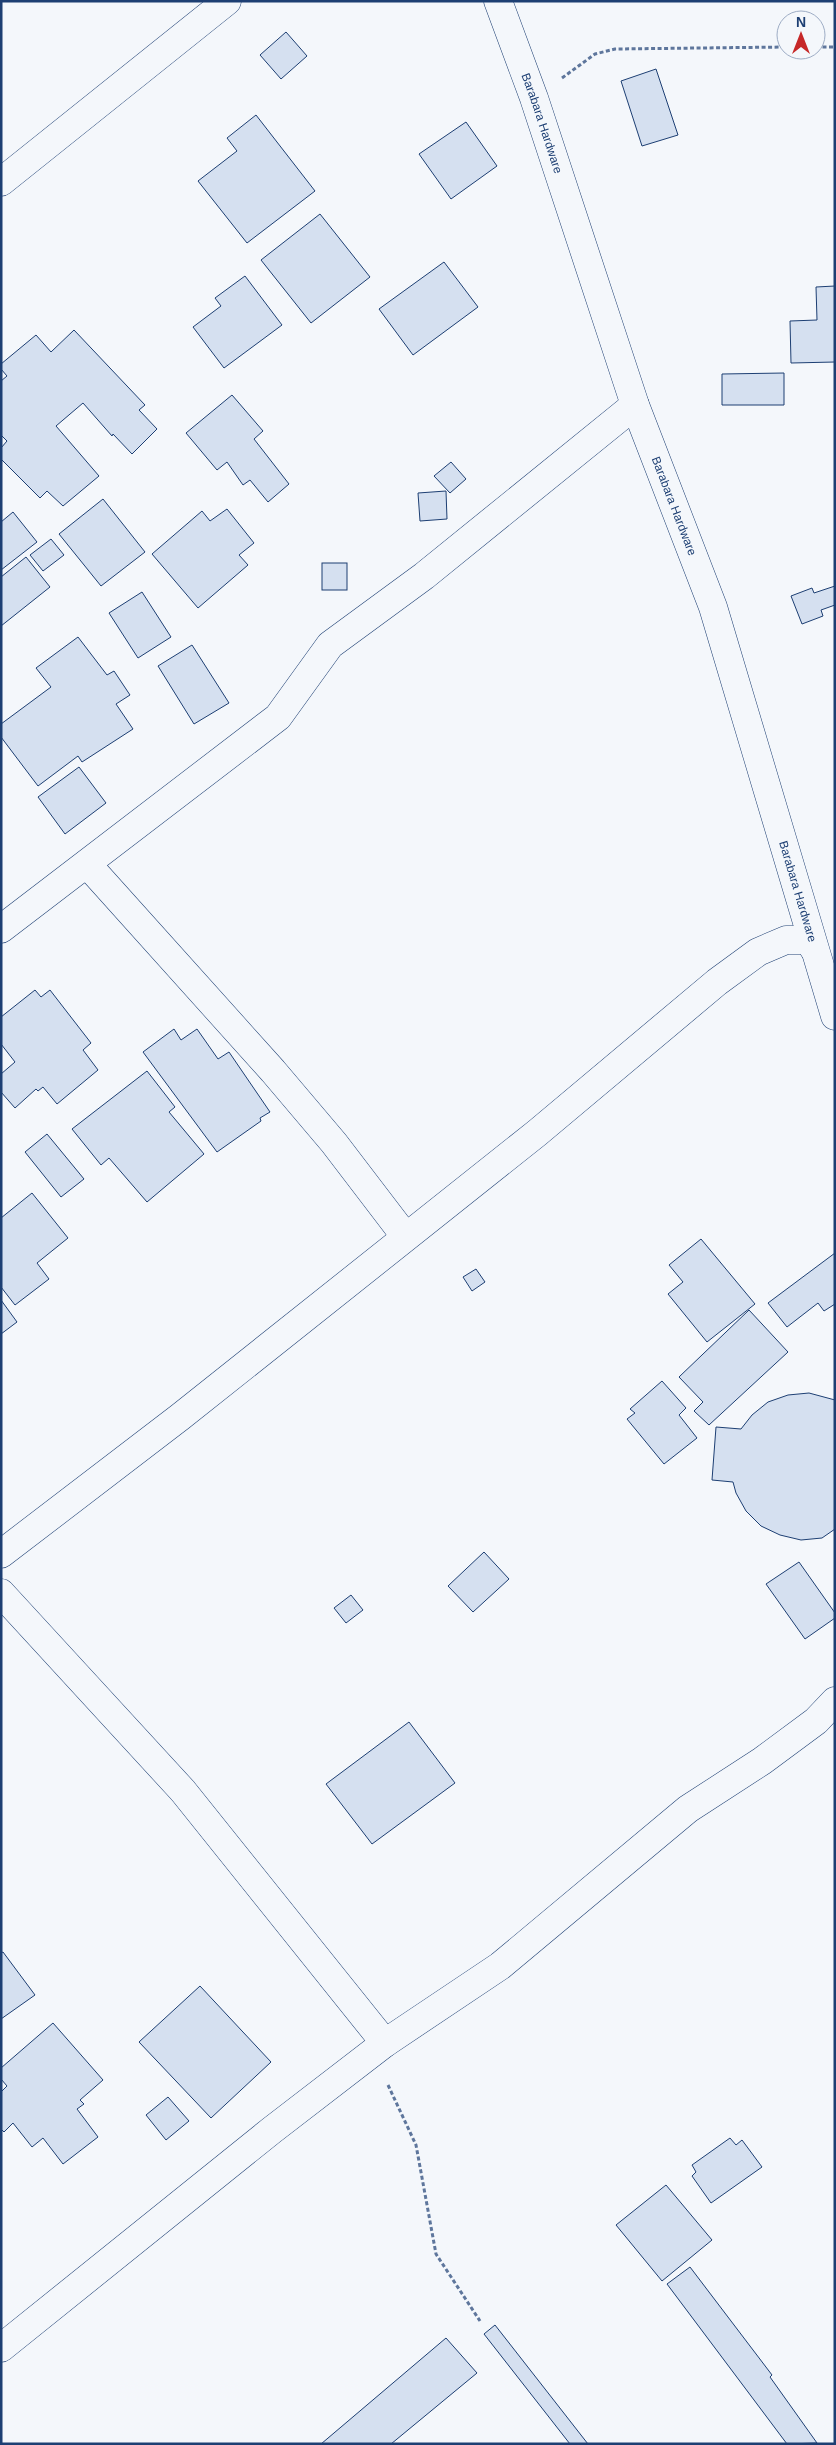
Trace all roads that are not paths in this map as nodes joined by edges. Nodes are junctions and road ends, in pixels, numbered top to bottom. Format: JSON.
{"nodes":[{"id":1,"x":227,"y":1,"type":"edge"},
{"id":2,"x":498,"y":1,"type":"edge"},
{"id":3,"x":1,"y":182,"type":"edge"},
{"id":4,"x":634,"y":405,"type":"junction"},
{"id":5,"x":87,"y":864,"type":"junction"},
{"id":6,"x":1,"y":929,"type":"edge"},
{"id":7,"x":814,"y":949,"type":"junction"},
{"id":8,"x":835,"y":1016,"type":"edge"},
{"id":9,"x":405,"y":1236,"type":"junction"},
{"id":10,"x":1,"y":1554,"type":"edge"},
{"id":11,"x":1,"y":1593,"type":"edge"},
{"id":12,"x":835,"y":1701,"type":"edge"},
{"id":13,"x":377,"y":2049,"type":"junction"},
{"id":14,"x":1,"y":2348,"type":"edge"}],
"edges":[{"from":1,"to":3,"type":"street"},
{"from":2,"to":4,"type":"street","name":"Barabara Hardware"},
{"from":4,"to":5,"type":"street"},
{"from":4,"to":7,"type":"street","name":"Barabara Hardware"},
{"from":5,"to":6,"type":"street"},
{"from":5,"to":9,"type":"street"},
{"from":7,"to":8,"type":"street","name":"Barabara Hardware"},
{"from":7,"to":9,"type":"street"},
{"from":9,"to":10,"type":"street"},
{"from":11,"to":13,"type":"street"},
{"from":12,"to":13,"type":"street"},
{"from":13,"to":14,"type":"street"}]}
